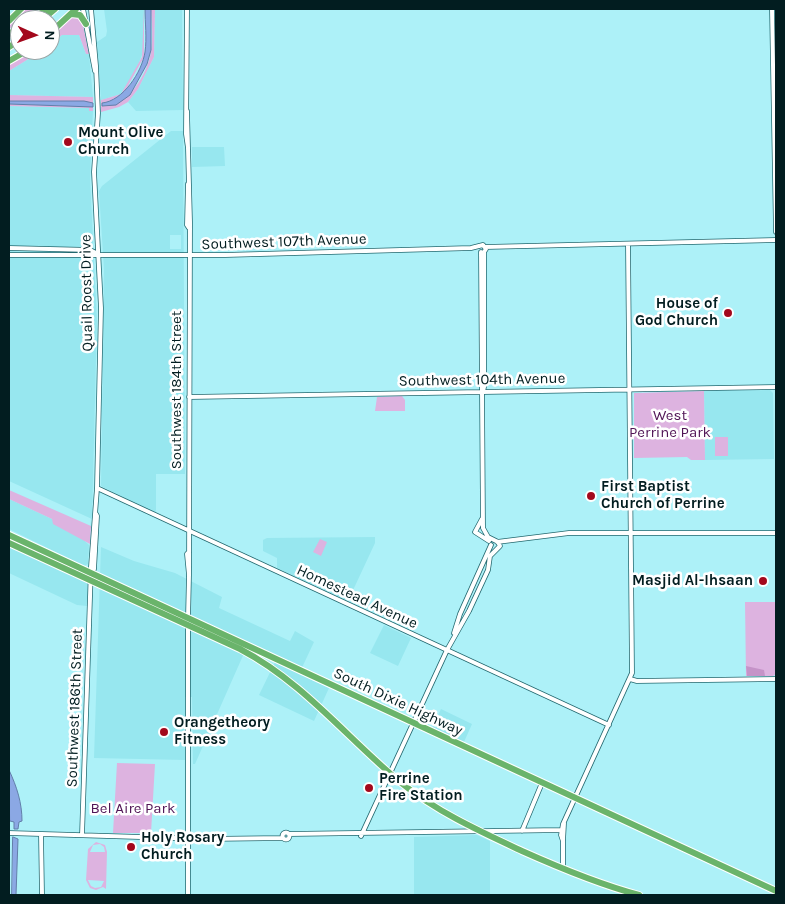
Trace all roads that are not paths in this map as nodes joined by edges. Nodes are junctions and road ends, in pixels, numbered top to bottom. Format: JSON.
{"nodes":[{"id":1,"x":21,"y":9,"type":"edge"},
{"id":2,"x":76,"y":9,"type":"edge"},
{"id":3,"x":83,"y":9,"type":"edge"},
{"id":4,"x":91,"y":9,"type":"edge"},
{"id":5,"x":186,"y":9,"type":"edge"},
{"id":6,"x":772,"y":9,"type":"edge"},
{"id":7,"x":70,"y":15,"type":"junction"},
{"id":8,"x":9,"y":21,"type":"edge"},
{"id":9,"x":60,"y":24,"type":"edge"},
{"id":10,"x":86,"y":24,"type":"junction"},
{"id":11,"x":95,"y":71,"type":"junction"},
{"id":12,"x":776,"y":232,"type":"edge"},
{"id":13,"x":776,"y":240,"type":"edge"},
{"id":14,"x":628,"y":244,"type":"junction"},
{"id":15,"x":9,"y":248,"type":"edge"},
{"id":16,"x":61,"y":249,"type":"junction"},
{"id":17,"x":482,"y":250,"type":"junction"},
{"id":18,"x":98,"y":254,"type":"junction"},
{"id":19,"x":9,"y":255,"type":"edge"},
{"id":20,"x":189,"y":255,"type":"junction"},
{"id":21,"x":61,"y":256,"type":"junction"},
{"id":22,"x":776,"y":386,"type":"edge"},
{"id":23,"x":629,"y":389,"type":"junction"},
{"id":24,"x":483,"y":391,"type":"junction"},
{"id":25,"x":189,"y":397,"type":"junction"},
{"id":26,"x":96,"y":488,"type":"junction"},
{"id":27,"x":482,"y":529,"type":"junction"},
{"id":28,"x":188,"y":531,"type":"junction"},
{"id":29,"x":776,"y":533,"type":"edge"},
{"id":30,"x":632,"y":534,"type":"junction"},
{"id":31,"x":9,"y":535,"type":"edge"},
{"id":32,"x":480,"y":536,"type":"junction"},
{"id":33,"x":513,"y":539,"type":"junction"},
{"id":34,"x":496,"y":541,"type":"junction"},
{"id":35,"x":9,"y":543,"type":"edge"},
{"id":36,"x":491,"y":546,"type":"junction"},
{"id":37,"x":500,"y":546,"type":"junction"},
{"id":38,"x":495,"y":550,"type":"junction"},
{"id":39,"x":37,"y":552,"type":"junction"},
{"id":40,"x":92,"y":577,"type":"junction"},
{"id":41,"x":149,"y":604,"type":"junction"},
{"id":42,"x":188,"y":618,"type":"junction"},
{"id":43,"x":188,"y":626,"type":"junction"},
{"id":44,"x":453,"y":637,"type":"junction"},
{"id":45,"x":446,"y":650,"type":"junction"},
{"id":46,"x":251,"y":651,"type":"junction"},
{"id":47,"x":630,"y":679,"type":"junction"},
{"id":48,"x":776,"y":679,"type":"edge"},
{"id":49,"x":413,"y":723,"type":"junction"},
{"id":50,"x":609,"y":725,"type":"junction"},
{"id":51,"x":390,"y":773,"type":"junction"},
{"id":52,"x":542,"y":783,"type":"junction"},
{"id":53,"x":575,"y":798,"type":"junction"},
{"id":54,"x":467,"y":829,"type":"junction"},
{"id":55,"x":562,"y":830,"type":"junction"},
{"id":56,"x":481,"y":832,"type":"junction"},
{"id":57,"x":522,"y":832,"type":"junction"},
{"id":58,"x":9,"y":833,"type":"edge"},
{"id":59,"x":41,"y":834,"type":"junction"},
{"id":60,"x":362,"y":834,"type":"junction"},
{"id":61,"x":82,"y":835,"type":"junction"},
{"id":62,"x":188,"y":838,"type":"junction"},
{"id":63,"x":563,"y":869,"type":"junction"},
{"id":64,"x":776,"y":891,"type":"edge"},
{"id":65,"x":42,"y":895,"type":"edge"},
{"id":66,"x":188,"y":895,"type":"edge"},
{"id":67,"x":639,"y":895,"type":"edge"}],
"edges":[{"from":1,"to":8,"type":"highway"},
{"from":2,"to":7,"type":"highway"},
{"from":3,"to":10,"type":"street","name":"Quail Roost Drive"},
{"from":4,"to":11,"type":"street","name":"Quail Roost Drive"},
{"from":5,"to":20,"type":"street","name":"Southwest 184th Street"},
{"from":6,"to":12,"type":"street"},
{"from":7,"to":9,"type":"highway"},
{"from":7,"to":10,"type":"highway"},
{"from":10,"to":11,"type":"street","name":"Quail Roost Drive"},
{"from":11,"to":18,"type":"street","name":"Quail Roost Drive"},
{"from":13,"to":14,"type":"street","name":"Southwest 107th Avenue"},
{"from":14,"to":17,"type":"street","name":"Southwest 107th Avenue"},
{"from":14,"to":23,"type":"street"},
{"from":15,"to":16,"type":"street","name":"Southwest 107th Avenue"},
{"from":16,"to":18,"type":"street","name":"Southwest 107th Avenue"},
{"from":16,"to":21,"type":"street"},
{"from":17,"to":20,"type":"street","name":"Southwest 107th Avenue"},
{"from":17,"to":24,"type":"street"},
{"from":18,"to":20,"type":"street","name":"Southwest 107th Avenue"},
{"from":18,"to":21,"type":"street","name":"Southwest 107th Avenue"},
{"from":18,"to":26,"type":"street","name":"Quail Roost Drive"},
{"from":19,"to":21,"type":"street","name":"Southwest 107th Avenue"},
{"from":20,"to":25,"type":"street","name":"Southwest 184th Street"},
{"from":22,"to":23,"type":"street","name":"Southwest 104th Avenue"},
{"from":23,"to":24,"type":"street","name":"Southwest 104th Avenue"},
{"from":23,"to":30,"type":"street"},
{"from":24,"to":25,"type":"street","name":"Southwest 104th Avenue"},
{"from":24,"to":27,"type":"street"},
{"from":25,"to":28,"type":"street","name":"Southwest 184th Street"},
{"from":26,"to":28,"type":"street","name":"Homestead Avenue"},
{"from":26,"to":40,"type":"street","name":"Quail Roost Drive"},
{"from":27,"to":32,"type":"street"},
{"from":27,"to":32,"type":"street"},
{"from":27,"to":34,"type":"street"},
{"from":28,"to":42,"type":"street","name":"Southwest 184th Street"},
{"from":28,"to":45,"type":"street","name":"Homestead Avenue"},
{"from":29,"to":30,"type":"street"},
{"from":30,"to":33,"type":"street"},
{"from":30,"to":47,"type":"street"},
{"from":31,"to":39,"type":"highway","name":"South Dixie Highway"},
{"from":32,"to":36,"type":"street"},
{"from":33,"to":34,"type":"street"},
{"from":33,"to":37,"type":"street"},
{"from":34,"to":36,"type":"street"},
{"from":34,"to":37,"type":"street"},
{"from":35,"to":39,"type":"highway"},
{"from":36,"to":38,"type":"street"},
{"from":36,"to":44,"type":"street"},
{"from":37,"to":38,"type":"street"},
{"from":38,"to":44,"type":"street"},
{"from":39,"to":40,"type":"highway","name":"South Dixie Highway"},
{"from":39,"to":40,"type":"highway","name":"South Dixie Highway"},
{"from":40,"to":41,"type":"highway","name":"South Dixie Highway"},
{"from":40,"to":61,"type":"street","name":"Southwest 186th Street"},
{"from":41,"to":42,"type":"highway","name":"South Dixie Highway"},
{"from":41,"to":43,"type":"highway","name":"South Dixie Highway"},
{"from":42,"to":43,"type":"street","name":"Southwest 184th Street"},
{"from":42,"to":46,"type":"highway","name":"South Dixie Highway"},
{"from":43,"to":46,"type":"highway","name":"South Dixie Highway"},
{"from":43,"to":62,"type":"street","name":"Southwest 184th Street"},
{"from":44,"to":45,"type":"street"},
{"from":45,"to":49,"type":"street"},
{"from":45,"to":50,"type":"street","name":"Homestead Avenue"},
{"from":46,"to":49,"type":"highway","name":"South Dixie Highway"},
{"from":46,"to":51,"type":"highway","name":"South Dixie Highway"},
{"from":47,"to":48,"type":"street"},
{"from":47,"to":50,"type":"street"},
{"from":49,"to":51,"type":"street"},
{"from":49,"to":52,"type":"highway","name":"South Dixie Highway"},
{"from":50,"to":53,"type":"street"},
{"from":51,"to":54,"type":"highway","name":"South Dixie Highway"},
{"from":51,"to":60,"type":"street"},
{"from":52,"to":53,"type":"highway","name":"South Dixie Highway"},
{"from":52,"to":57,"type":"street"},
{"from":53,"to":55,"type":"street"},
{"from":53,"to":64,"type":"highway","name":"South Dixie Highway"},
{"from":54,"to":56,"type":"highway","name":"South Dixie Highway"},
{"from":54,"to":60,"type":"street"},
{"from":55,"to":57,"type":"street"},
{"from":55,"to":63,"type":"street"},
{"from":56,"to":57,"type":"street"},
{"from":56,"to":63,"type":"highway","name":"South Dixie Highway"},
{"from":58,"to":59,"type":"street"},
{"from":59,"to":61,"type":"street"},
{"from":59,"to":65,"type":"street"},
{"from":60,"to":62,"type":"street"},
{"from":61,"to":62,"type":"street"},
{"from":62,"to":66,"type":"street","name":"Southwest 184th Street"},
{"from":63,"to":67,"type":"highway","name":"South Dixie Highway"}]}
